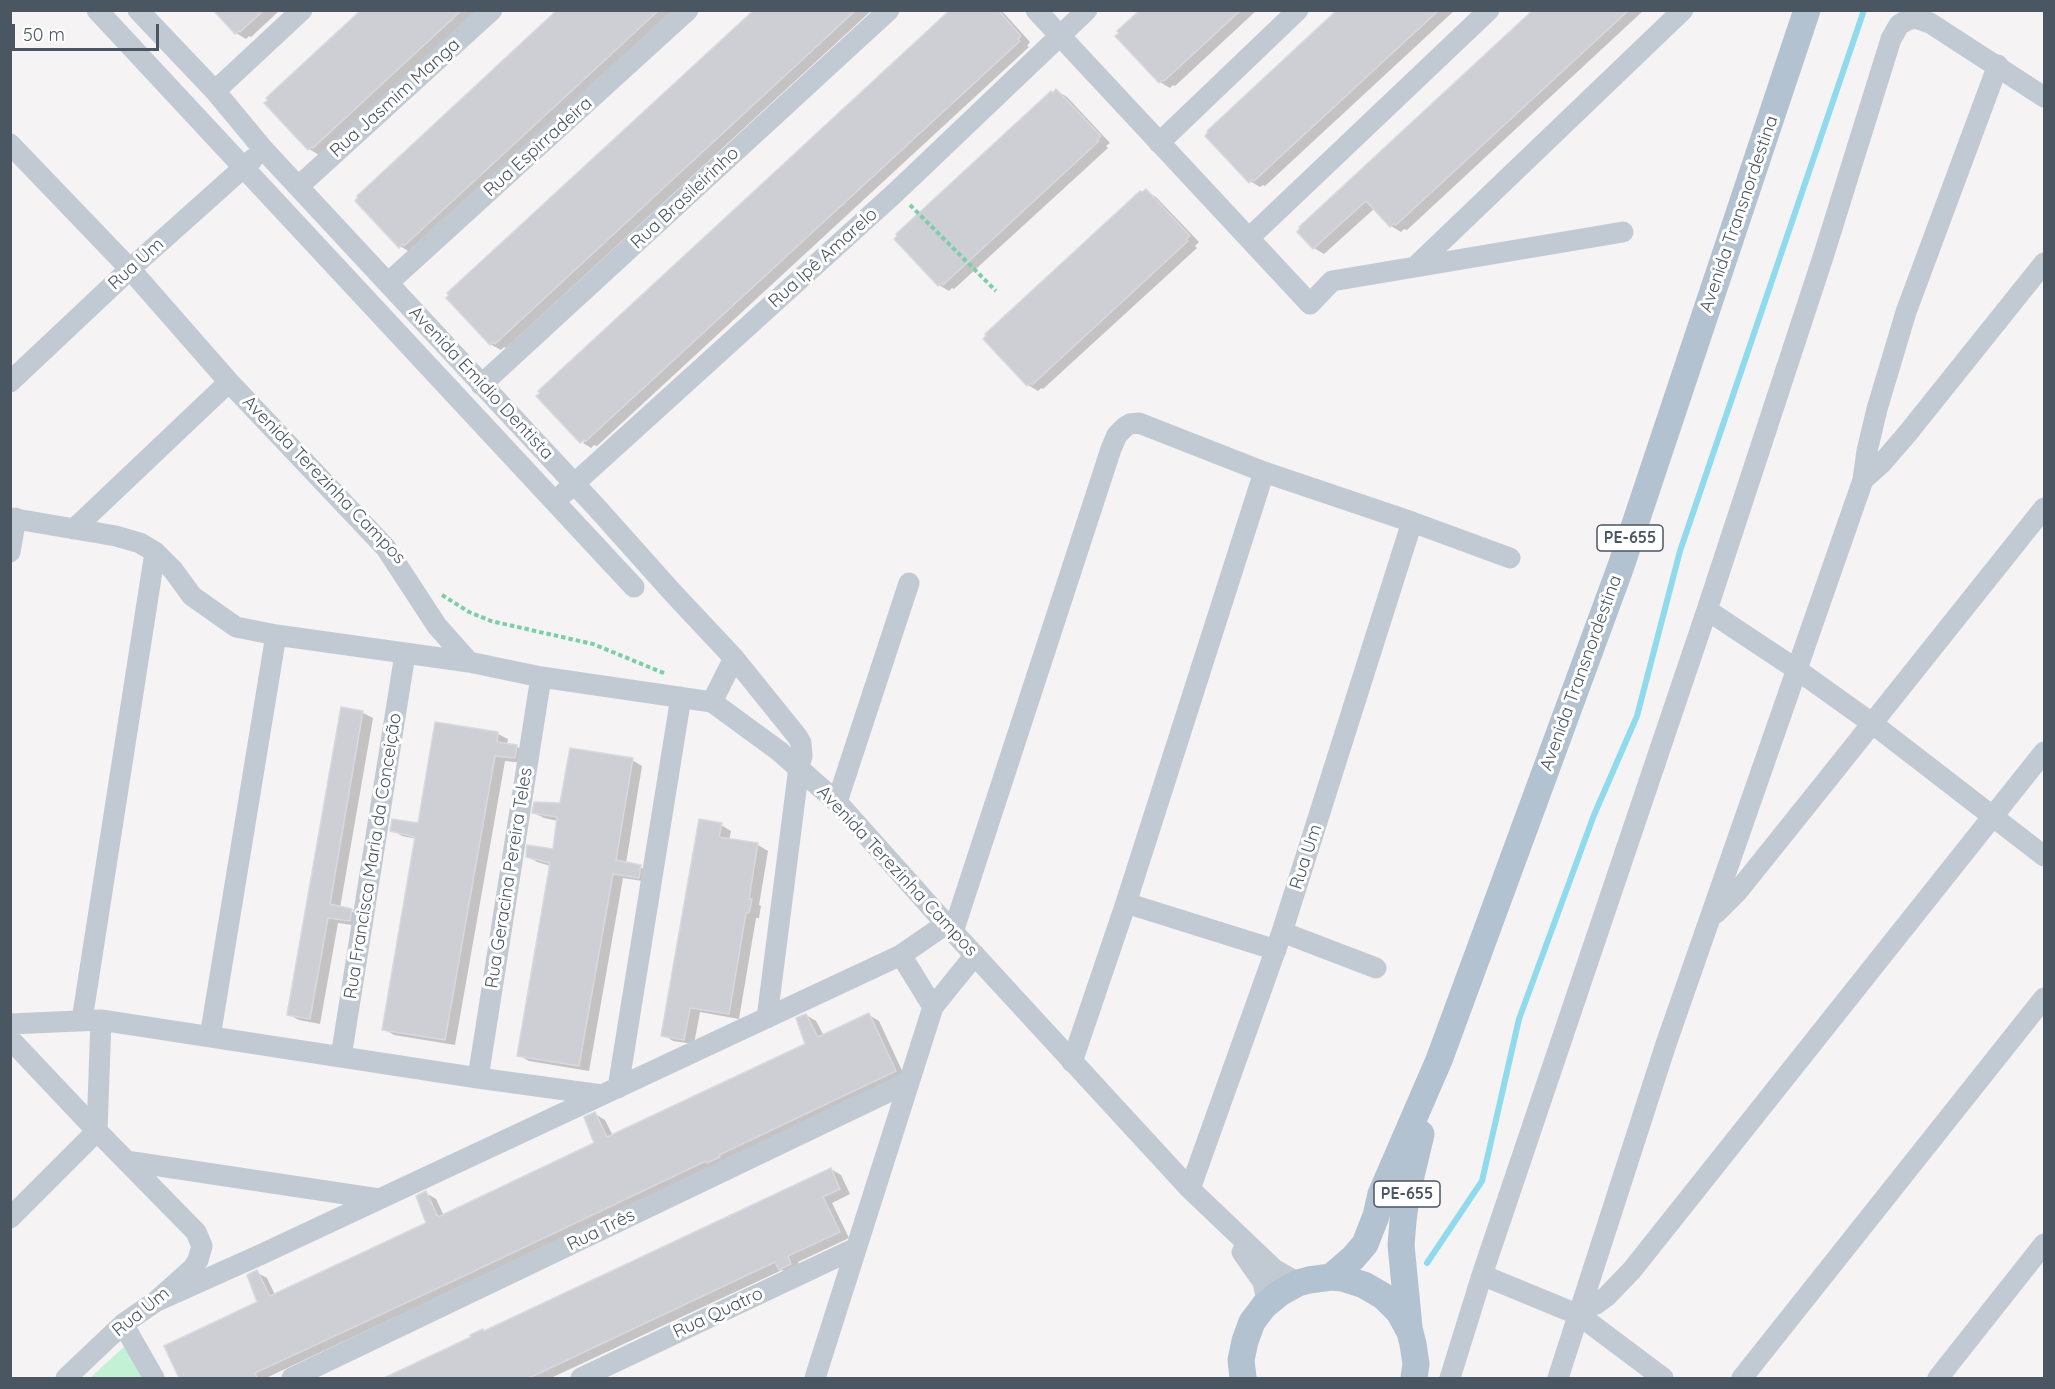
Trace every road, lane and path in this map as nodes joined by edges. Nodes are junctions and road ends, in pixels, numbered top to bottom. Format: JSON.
{"nodes":[{"id":1,"x":97,"y":10,"type":"edge"},
{"id":2,"x":138,"y":10,"type":"edge"},
{"id":3,"x":302,"y":10,"type":"edge"},
{"id":4,"x":492,"y":10,"type":"edge"},
{"id":5,"x":688,"y":10,"type":"edge"},
{"id":6,"x":889,"y":10,"type":"edge"},
{"id":7,"x":1036,"y":10,"type":"edge"},
{"id":8,"x":1087,"y":10,"type":"edge"},
{"id":9,"x":1298,"y":10,"type":"edge"},
{"id":10,"x":1489,"y":10,"type":"edge"},
{"id":11,"x":1683,"y":10,"type":"edge"},
{"id":12,"x":1807,"y":10,"type":"edge"},
{"id":13,"x":1059,"y":36,"type":"junction"},
{"id":14,"x":1998,"y":65,"type":"junction"},
{"id":15,"x":215,"y":91,"type":"junction"},
{"id":16,"x":2044,"y":97,"type":"edge"},
{"id":17,"x":1160,"y":143,"type":"junction"},
{"id":18,"x":10,"y":144,"type":"edge"},
{"id":19,"x":264,"y":150,"type":"junction"},
{"id":20,"x":244,"y":167,"type":"junction"},
{"id":21,"x":299,"y":186,"type":"junction"},
{"id":22,"x":896,"y":192,"type":"junction"},
{"id":23,"x":1623,"y":232,"type":"dead end"},
{"id":24,"x":1249,"y":238,"type":"junction"},
{"id":25,"x":2044,"y":263,"type":"edge"},
{"id":26,"x":1417,"y":265,"type":"junction"},
{"id":27,"x":130,"y":269,"type":"junction"},
{"id":28,"x":388,"y":283,"type":"junction"},
{"id":29,"x":996,"y":291,"type":"dead end"},
{"id":30,"x":10,"y":382,"type":"edge"},
{"id":31,"x":229,"y":382,"type":"junction"},
{"id":32,"x":481,"y":385,"type":"junction"},
{"id":33,"x":1264,"y":472,"type":"junction"},
{"id":34,"x":1863,"y":480,"type":"junction"},
{"id":35,"x":574,"y":484,"type":"junction"},
{"id":36,"x":555,"y":502,"type":"junction"},
{"id":37,"x":2044,"y":508,"type":"edge"},
{"id":38,"x":13,"y":518,"type":"edge"},
{"id":39,"x":1412,"y":522,"type":"junction"},
{"id":40,"x":74,"y":528,"type":"junction"},
{"id":41,"x":10,"y":552,"type":"edge"},
{"id":42,"x":155,"y":552,"type":"junction"},
{"id":43,"x":1510,"y":558,"type":"dead end"},
{"id":44,"x":909,"y":583,"type":"dead end"},
{"id":45,"x":634,"y":587,"type":"dead end"},
{"id":46,"x":438,"y":592,"type":"dead end"},
{"id":47,"x":1707,"y":610,"type":"junction"},
{"id":48,"x":276,"y":635,"type":"junction"},
{"id":49,"x":405,"y":654,"type":"junction"},
{"id":50,"x":734,"y":658,"type":"junction"},
{"id":51,"x":469,"y":662,"type":"junction"},
{"id":52,"x":1796,"y":669,"type":"junction"},
{"id":53,"x":668,"y":675,"type":"dead end"},
{"id":54,"x":541,"y":677,"type":"junction"},
{"id":55,"x":681,"y":697,"type":"junction"},
{"id":56,"x":712,"y":702,"type":"junction"},
{"id":57,"x":1873,"y":724,"type":"junction"},
{"id":58,"x":2044,"y":752,"type":"edge"},
{"id":59,"x":799,"y":767,"type":"junction"},
{"id":60,"x":837,"y":802,"type":"junction"},
{"id":61,"x":1993,"y":816,"type":"junction"},
{"id":62,"x":2044,"y":856,"type":"edge"},
{"id":63,"x":1126,"y":903,"type":"junction"},
{"id":64,"x":1711,"y":919,"type":"junction"},
{"id":65,"x":950,"y":928,"type":"junction"},
{"id":66,"x":1279,"y":941,"type":"junction"},
{"id":67,"x":901,"y":955,"type":"junction"},
{"id":68,"x":975,"y":955,"type":"junction"},
{"id":69,"x":1376,"y":968,"type":"dead end"},
{"id":70,"x":2044,"y":998,"type":"edge"},
{"id":71,"x":933,"y":1007,"type":"junction"},
{"id":72,"x":767,"y":1018,"type":"junction"},
{"id":73,"x":92,"y":1020,"type":"junction"},
{"id":74,"x":10,"y":1024,"type":"edge"},
{"id":75,"x":210,"y":1037,"type":"junction"},
{"id":76,"x":10,"y":1039,"type":"edge"},
{"id":77,"x":341,"y":1057,"type":"junction"},
{"id":78,"x":1439,"y":1060,"type":"junction"},
{"id":79,"x":1072,"y":1062,"type":"junction"},
{"id":80,"x":478,"y":1078,"type":"junction"},
{"id":81,"x":909,"y":1082,"type":"junction"},
{"id":82,"x":610,"y":1091,"type":"junction"},
{"id":83,"x":97,"y":1131,"type":"junction"},
{"id":84,"x":126,"y":1161,"type":"junction"},
{"id":85,"x":1190,"y":1189,"type":"junction"},
{"id":86,"x":379,"y":1199,"type":"junction"},
{"id":87,"x":1211,"y":1210,"type":"junction"},
{"id":88,"x":10,"y":1218,"type":"edge"},
{"id":89,"x":2044,"y":1244,"type":"edge"},
{"id":90,"x":856,"y":1248,"type":"junction"},
{"id":91,"x":1482,"y":1275,"type":"junction"},
{"id":92,"x":1331,"y":1277,"type":"junction"},
{"id":93,"x":1298,"y":1283,"type":"junction"},
{"id":94,"x":155,"y":1302,"type":"junction"},
{"id":95,"x":1264,"y":1306,"type":"junction"},
{"id":96,"x":1580,"y":1313,"type":"junction"},
{"id":97,"x":123,"y":1324,"type":"junction"},
{"id":98,"x":1410,"y":1332,"type":"junction"},
{"id":99,"x":66,"y":1378,"type":"edge"},
{"id":100,"x":154,"y":1378,"type":"edge"},
{"id":101,"x":292,"y":1378,"type":"edge"},
{"id":102,"x":581,"y":1378,"type":"edge"},
{"id":103,"x":815,"y":1378,"type":"edge"},
{"id":104,"x":1243,"y":1378,"type":"edge"},
{"id":105,"x":1414,"y":1378,"type":"edge"},
{"id":106,"x":1450,"y":1378,"type":"edge"},
{"id":107,"x":1558,"y":1378,"type":"edge"},
{"id":108,"x":1663,"y":1378,"type":"edge"},
{"id":109,"x":1742,"y":1378,"type":"edge"},
{"id":110,"x":1938,"y":1378,"type":"edge"}],
"edges":[{"from":1,"to":20,"type":"street","name":"Avenida Emidio Dentista"},
{"from":2,"to":15,"type":"street","name":"Avenida Emidio Dentista"},
{"from":3,"to":15,"type":"street"},
{"from":4,"to":21,"type":"street","name":"Rua Jasmim Manga"},
{"from":5,"to":28,"type":"street","name":"Rua Espirradeira"},
{"from":6,"to":32,"type":"street","name":"Rua Brasileirinho"},
{"from":7,"to":13,"type":"street"},
{"from":8,"to":13,"type":"street","name":"Rua Ipê Amarelo"},
{"from":9,"to":17,"type":"street"},
{"from":10,"to":24,"type":"street"},
{"from":11,"to":26,"type":"street"},
{"from":12,"to":78,"type":"main road","name":"Avenida Transnordestina","number":"PE-655"},
{"from":13,"to":17,"type":"street"},
{"from":13,"to":22,"type":"street","name":"Rua Ipê Amarelo"},
{"from":14,"to":16,"type":"street"},
{"from":14,"to":34,"type":"street"},
{"from":14,"to":47,"type":"street"},
{"from":15,"to":19,"type":"street","name":"Avenida Emidio Dentista"},
{"from":17,"to":24,"type":"street"},
{"from":18,"to":27,"type":"street","name":"Avenida Terezinha Campos"},
{"from":19,"to":20,"type":"street","name":"Rua Um"},
{"from":19,"to":21,"type":"street","name":"Avenida Emidio Dentista"},
{"from":20,"to":27,"type":"street","name":"Rua Um"},
{"from":20,"to":36,"type":"street","name":"Avenida Emidio Dentista"},
{"from":21,"to":28,"type":"street","name":"Avenida Emidio Dentista"},
{"from":22,"to":29,"type":"path"},
{"from":22,"to":35,"type":"street","name":"Rua Ipê Amarelo"},
{"from":23,"to":26,"type":"street"},
{"from":24,"to":26,"type":"street"},
{"from":25,"to":34,"type":"street"},
{"from":27,"to":30,"type":"street","name":"Rua Um"},
{"from":27,"to":31,"type":"street","name":"Avenida Terezinha Campos"},
{"from":28,"to":32,"type":"street","name":"Avenida Emidio Dentista"},
{"from":31,"to":40,"type":"street"},
{"from":31,"to":51,"type":"street","name":"Avenida Terezinha Campos"},
{"from":32,"to":35,"type":"street","name":"Avenida Emidio Dentista"},
{"from":33,"to":39,"type":"street"},
{"from":33,"to":63,"type":"street"},
{"from":33,"to":65,"type":"street"},
{"from":34,"to":52,"type":"street"},
{"from":35,"to":36,"type":"street","name":"Rua Ipê Amarelo"},
{"from":35,"to":50,"type":"street","name":"Avenida Emidio Dentista"},
{"from":36,"to":45,"type":"street","name":"Avenida Emidio Dentista"},
{"from":37,"to":57,"type":"street"},
{"from":38,"to":40,"type":"street"},
{"from":38,"to":41,"type":"street"},
{"from":39,"to":43,"type":"street"},
{"from":39,"to":66,"type":"street","name":"Rua Um"},
{"from":40,"to":42,"type":"street"},
{"from":42,"to":48,"type":"street","name":"Avenida Terezinha Campos"},
{"from":42,"to":73,"type":"street"},
{"from":44,"to":60,"type":"street"},
{"from":46,"to":53,"type":"path"},
{"from":47,"to":52,"type":"street"},
{"from":47,"to":91,"type":"street"},
{"from":48,"to":49,"type":"street","name":"Avenida Terezinha Campos"},
{"from":48,"to":75,"type":"street"},
{"from":49,"to":51,"type":"street","name":"Avenida Terezinha Campos"},
{"from":49,"to":77,"type":"street","name":"Rua Francisca Maria da Conceição"},
{"from":50,"to":56,"type":"street"},
{"from":50,"to":59,"type":"street","name":"Avenida Emidio Dentista"},
{"from":51,"to":54,"type":"street","name":"Avenida Terezinha Campos"},
{"from":52,"to":57,"type":"street"},
{"from":52,"to":64,"type":"street"},
{"from":54,"to":55,"type":"street","name":"Avenida Terezinha Campos"},
{"from":54,"to":80,"type":"street","name":"Rua Geracina Pereira Teles"},
{"from":55,"to":56,"type":"street","name":"Avenida Terezinha Campos"},
{"from":55,"to":82,"type":"street"},
{"from":56,"to":59,"type":"street","name":"Avenida Terezinha Campos"},
{"from":57,"to":61,"type":"street"},
{"from":57,"to":64,"type":"street"},
{"from":58,"to":61,"type":"street"},
{"from":59,"to":60,"type":"street","name":"Avenida Terezinha Campos"},
{"from":59,"to":72,"type":"street","name":"Avenida Emidio Dentista"},
{"from":60,"to":65,"type":"street","name":"Avenida Terezinha Campos"},
{"from":61,"to":62,"type":"street"},
{"from":61,"to":96,"type":"street"},
{"from":63,"to":66,"type":"street"},
{"from":63,"to":79,"type":"street"},
{"from":64,"to":96,"type":"street"},
{"from":65,"to":67,"type":"street"},
{"from":65,"to":68,"type":"street","name":"Avenida Terezinha Campos"},
{"from":66,"to":69,"type":"street"},
{"from":66,"to":85,"type":"street","name":"Rua Um"},
{"from":67,"to":71,"type":"street"},
{"from":67,"to":72,"type":"street"},
{"from":68,"to":71,"type":"street"},
{"from":68,"to":79,"type":"street","name":"Avenida Terezinha Campos"},
{"from":70,"to":109,"type":"street"},
{"from":71,"to":81,"type":"street"},
{"from":72,"to":82,"type":"street"},
{"from":73,"to":74,"type":"street"},
{"from":73,"to":75,"type":"street"},
{"from":73,"to":83,"type":"street"},
{"from":75,"to":77,"type":"street"},
{"from":76,"to":83,"type":"street"},
{"from":77,"to":80,"type":"street"},
{"from":78,"to":92,"type":"main road","name":"Avenida Transnordestina","number":"PE-655"},
{"from":78,"to":98,"type":"main road","name":"Avenida Transnordestina","number":"PE-655"},
{"from":79,"to":85,"type":"street","name":"Avenida Terezinha Campos"},
{"from":80,"to":82,"type":"street"},
{"from":81,"to":90,"type":"street"},
{"from":81,"to":101,"type":"street","name":"Rua Três"},
{"from":82,"to":86,"type":"street"},
{"from":83,"to":84,"type":"street"},
{"from":83,"to":88,"type":"street"},
{"from":84,"to":86,"type":"street"},
{"from":84,"to":94,"type":"street","name":"Rua Um"},
{"from":85,"to":87,"type":"street","name":"Avenida Terezinha Campos"},
{"from":86,"to":94,"type":"street"},
{"from":87,"to":93,"type":"street"},
{"from":87,"to":95,"type":"street"},
{"from":89,"to":110,"type":"street"},
{"from":90,"to":102,"type":"street","name":"Rua Quatro"},
{"from":90,"to":103,"type":"street"},
{"from":91,"to":96,"type":"street"},
{"from":91,"to":106,"type":"street"},
{"from":92,"to":93,"type":"main road"},
{"from":92,"to":98,"type":"main road"},
{"from":93,"to":95,"type":"main road"},
{"from":94,"to":97,"type":"street","name":"Rua Um"},
{"from":95,"to":104,"type":"main road"},
{"from":96,"to":107,"type":"street"},
{"from":96,"to":108,"type":"street"},
{"from":97,"to":99,"type":"street","name":"Rua Um"},
{"from":97,"to":100,"type":"street"},
{"from":98,"to":105,"type":"main road","name":"Avenida Transnordestina"}]}
